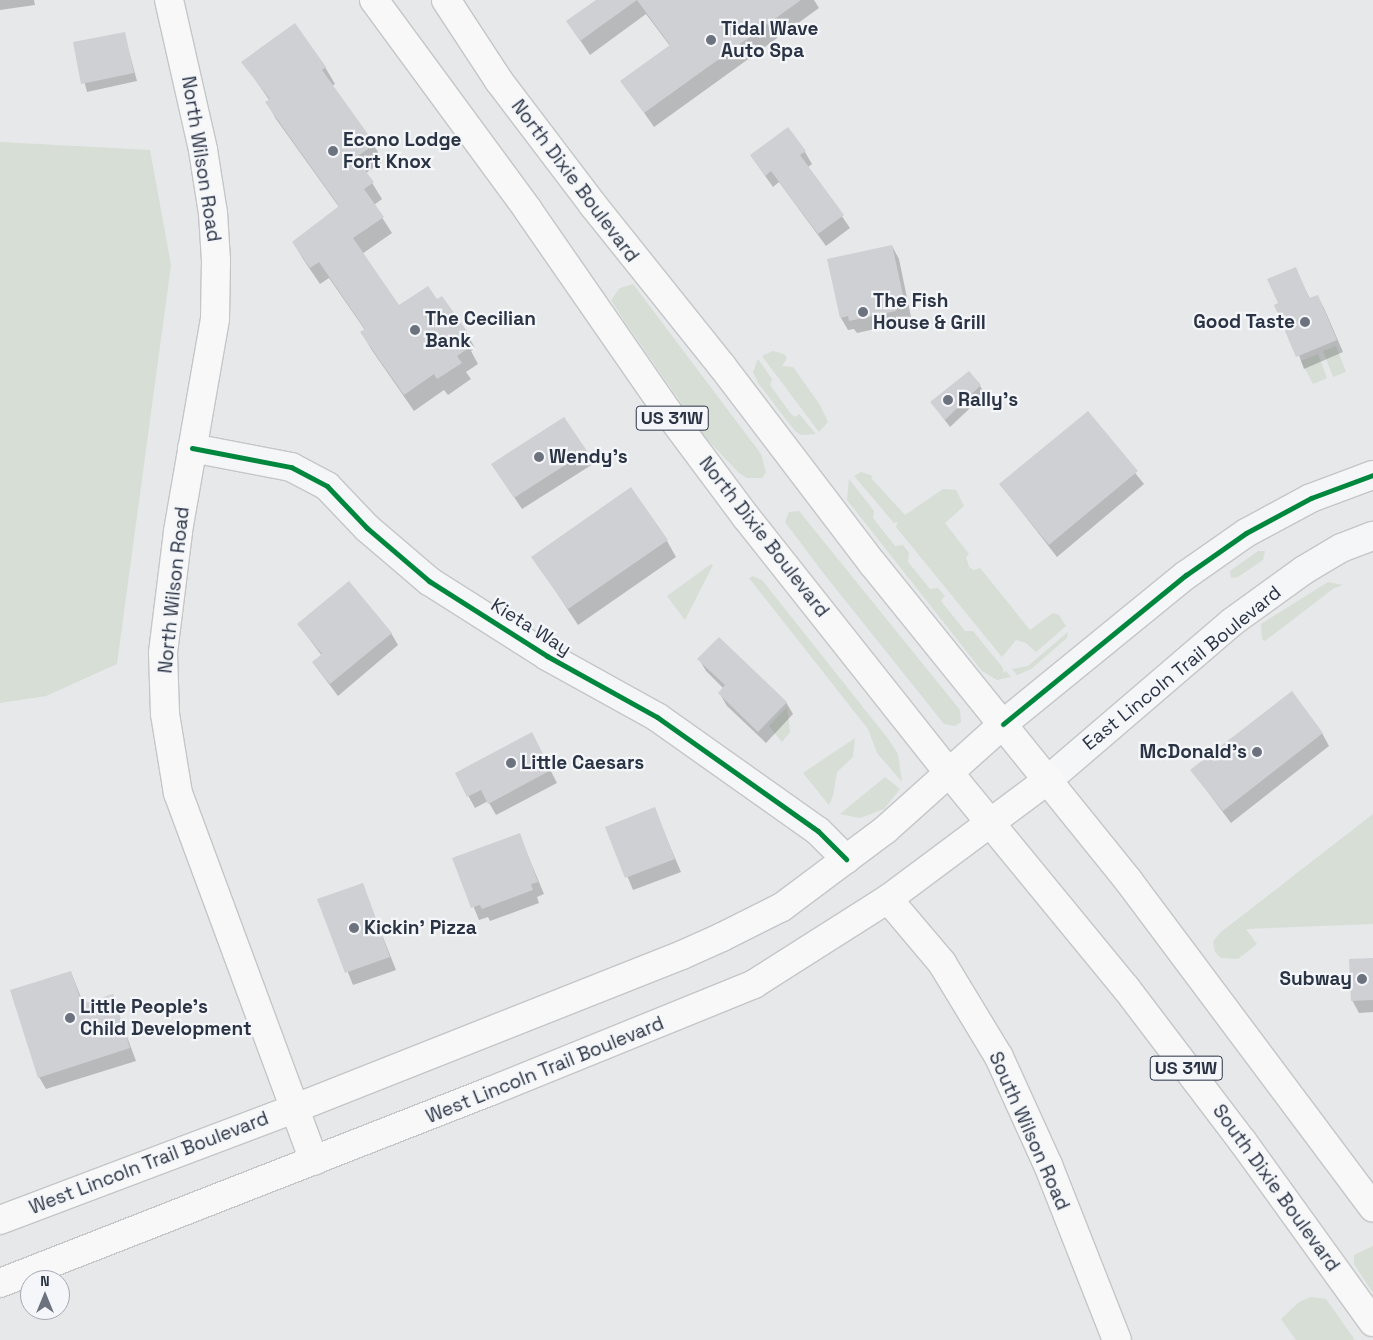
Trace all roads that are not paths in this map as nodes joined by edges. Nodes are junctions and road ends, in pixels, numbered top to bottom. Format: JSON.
{"nodes":[{"id":1,"x":169,"y":0,"type":"edge"},
{"id":2,"x":374,"y":0,"type":"edge"},
{"id":3,"x":446,"y":0,"type":"edge"},
{"id":4,"x":192,"y":448,"type":"junction"},
{"id":5,"x":1373,"y":475,"type":"edge"},
{"id":6,"x":1373,"y":536,"type":"edge"},
{"id":7,"x":1003,"y":724,"type":"junction"},
{"id":8,"x":950,"y":774,"type":"junction"},
{"id":9,"x":1048,"y":778,"type":"junction"},
{"id":10,"x":989,"y":822,"type":"junction"},
{"id":11,"x":846,"y":859,"type":"junction"},
{"id":12,"x":888,"y":899,"type":"junction"},
{"id":13,"x":293,"y":1109,"type":"junction"},
{"id":14,"x":314,"y":1161,"type":"junction"},
{"id":15,"x":1373,"y":1208,"type":"edge"},
{"id":16,"x":0,"y":1220,"type":"edge"},
{"id":17,"x":0,"y":1283,"type":"edge"},
{"id":18,"x":1373,"y":1322,"type":"edge"},
{"id":19,"x":1117,"y":1340,"type":"edge"}],
"edges":[{"from":1,"to":4,"type":"main road","name":"North Wilson Road"},
{"from":2,"to":8,"type":"main road","name":"North Dixie Boulevard","number":"US 31W"},
{"from":3,"to":7,"type":"main road","name":"North Dixie Boulevard"},
{"from":4,"to":11,"type":"street","name":"Kieta Way"},
{"from":4,"to":13,"type":"main road","name":"North Wilson Road"},
{"from":5,"to":7,"type":"street"},
{"from":6,"to":9,"type":"street","name":"East Lincoln Trail Boulevard"},
{"from":7,"to":8,"type":"main road","name":"West Lincoln Trail Boulevard"},
{"from":7,"to":9,"type":"main road","name":"North Dixie Boulevard"},
{"from":8,"to":10,"type":"main road","name":"North Dixie Boulevard","number":"US 31W"},
{"from":8,"to":11,"type":"main road","name":"West Lincoln Trail Boulevard"},
{"from":9,"to":10,"type":"main road","name":"West Lincoln Trail Boulevard"},
{"from":9,"to":15,"type":"main road"},
{"from":10,"to":12,"type":"main road","name":"West Lincoln Trail Boulevard"},
{"from":10,"to":18,"type":"main road","name":"South Dixie Boulevard","number":"US 31W"},
{"from":11,"to":13,"type":"main road","name":"West Lincoln Trail Boulevard"},
{"from":12,"to":14,"type":"main road","name":"West Lincoln Trail Boulevard"},
{"from":12,"to":19,"type":"main road","name":"South Wilson Road"},
{"from":13,"to":14,"type":"main road","name":"North Wilson Road"},
{"from":13,"to":16,"type":"main road","name":"West Lincoln Trail Boulevard"},
{"from":14,"to":17,"type":"main road","name":"West Lincoln Trail Boulevard"}]}
